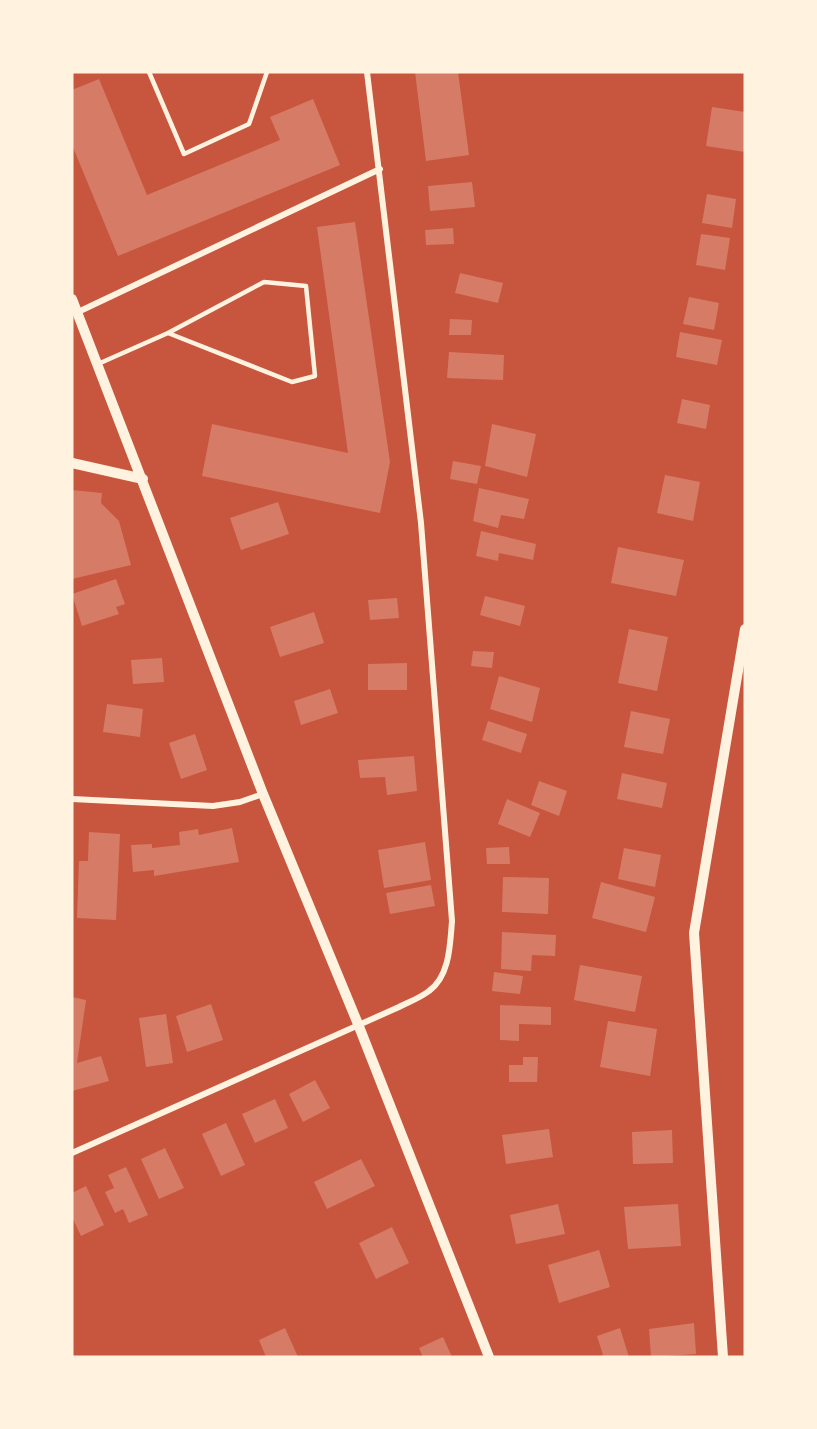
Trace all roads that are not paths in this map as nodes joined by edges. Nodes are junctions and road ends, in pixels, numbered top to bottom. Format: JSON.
{"nodes":[{"id":1,"x":148,"y":72,"type":"edge"},
{"id":2,"x":267,"y":72,"type":"edge"},
{"id":3,"x":367,"y":72,"type":"edge"},
{"id":4,"x":380,"y":169,"type":"junction"},
{"id":5,"x":72,"y":298,"type":"edge"},
{"id":6,"x":78,"y":312,"type":"junction"},
{"id":7,"x":168,"y":333,"type":"junction"},
{"id":8,"x":98,"y":364,"type":"junction"},
{"id":9,"x":72,"y":463,"type":"edge"},
{"id":10,"x":143,"y":479,"type":"junction"},
{"id":11,"x":745,"y":629,"type":"edge"},
{"id":12,"x":263,"y":794,"type":"junction"},
{"id":13,"x":72,"y":799,"type":"edge"},
{"id":14,"x":358,"y":1024,"type":"junction"},
{"id":15,"x":72,"y":1153,"type":"edge"},
{"id":16,"x":489,"y":1357,"type":"edge"},
{"id":17,"x":723,"y":1357,"type":"edge"}],
"edges":[{"from":1,"to":2,"type":"lane"},
{"from":3,"to":4,"type":"street"},
{"from":4,"to":6,"type":"street"},
{"from":4,"to":14,"type":"street"},
{"from":5,"to":6,"type":"street"},
{"from":6,"to":8,"type":"street"},
{"from":7,"to":7,"type":"lane"},
{"from":7,"to":8,"type":"lane"},
{"from":8,"to":10,"type":"street"},
{"from":9,"to":10,"type":"street"},
{"from":10,"to":12,"type":"street"},
{"from":11,"to":17,"type":"street"},
{"from":12,"to":13,"type":"street"},
{"from":12,"to":14,"type":"street"},
{"from":14,"to":15,"type":"street"},
{"from":14,"to":16,"type":"street"}]}
